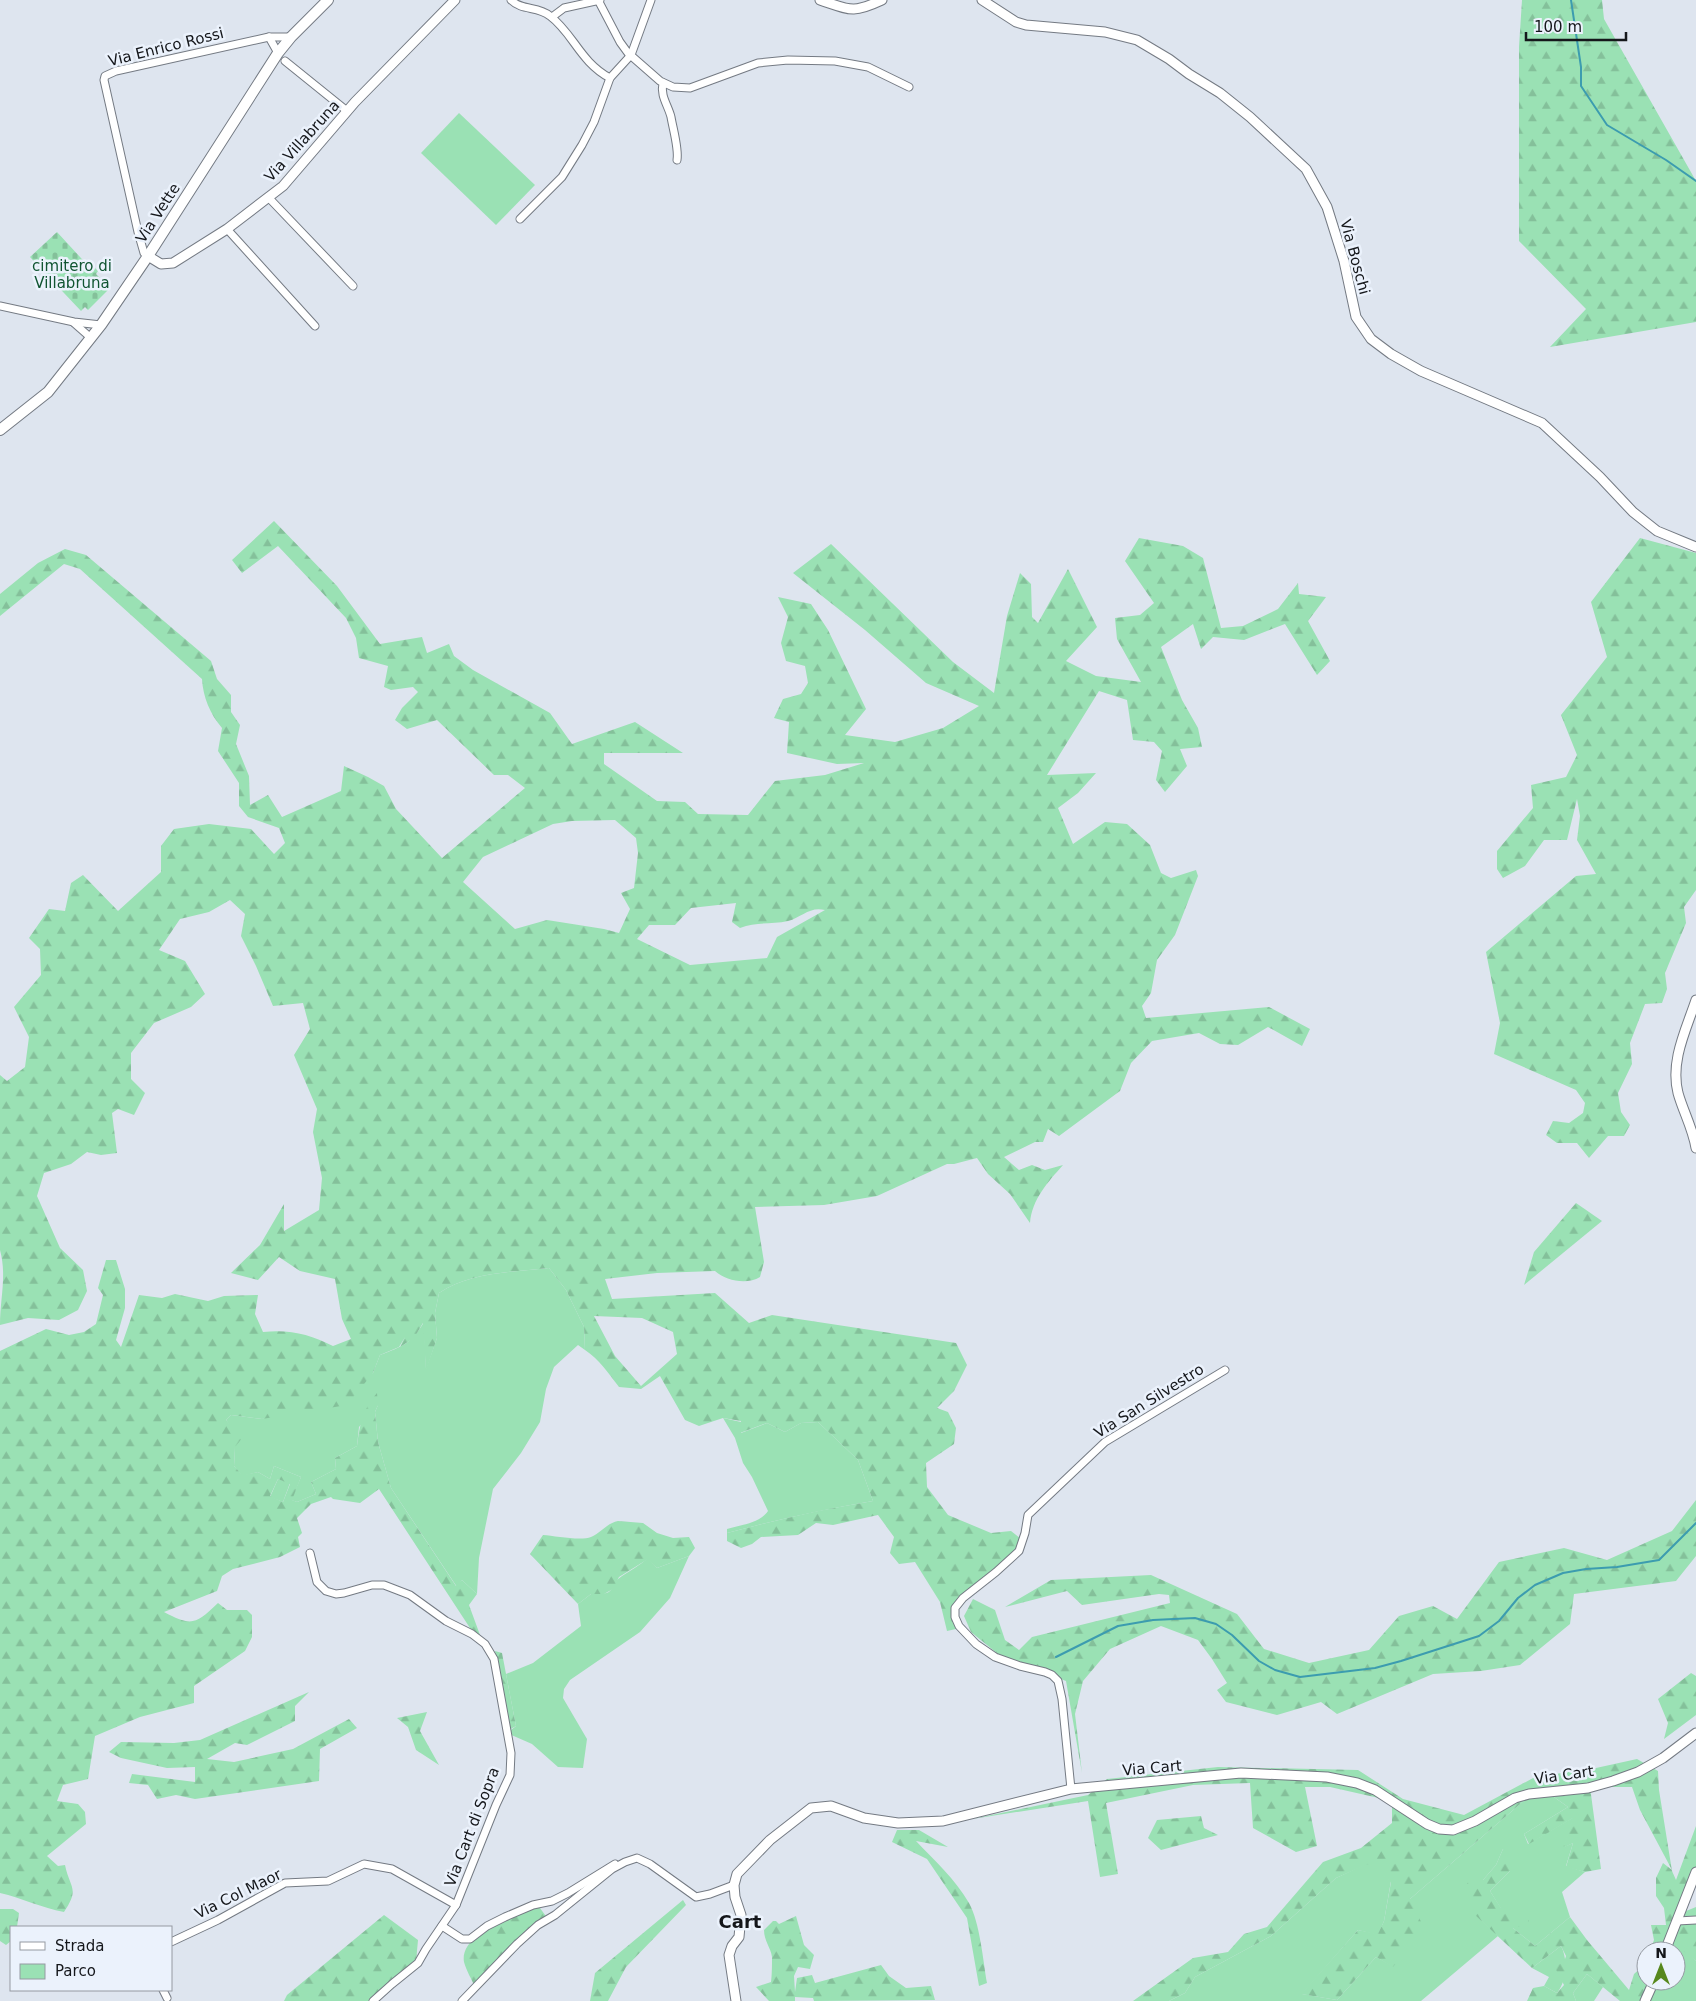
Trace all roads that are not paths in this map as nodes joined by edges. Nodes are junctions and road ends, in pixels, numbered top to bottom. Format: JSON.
{"nodes":[{"id":1,"x":328,"y":0,"type":"edge"},
{"id":2,"x":456,"y":0,"type":"edge"},
{"id":3,"x":511,"y":0,"type":"edge"},
{"id":4,"x":599,"y":0,"type":"edge"},
{"id":5,"x":651,"y":0,"type":"edge"},
{"id":6,"x":820,"y":0,"type":"edge"},
{"id":7,"x":882,"y":0,"type":"edge"},
{"id":8,"x":982,"y":0,"type":"edge"},
{"id":9,"x":552,"y":17,"type":"junction"},
{"id":10,"x":269,"y":37,"type":"junction"},
{"id":11,"x":290,"y":37,"type":"junction"},
{"id":12,"x":631,"y":55,"type":"junction"},
{"id":13,"x":282,"y":57,"type":"junction"},
{"id":14,"x":610,"y":78,"type":"junction"},
{"id":15,"x":663,"y":83,"type":"junction"},
{"id":16,"x":909,"y":87,"type":"dead end"},
{"id":17,"x":347,"y":111,"type":"junction"},
{"id":18,"x":677,"y":160,"type":"dead end"},
{"id":19,"x":268,"y":197,"type":"junction"},
{"id":20,"x":520,"y":219,"type":"dead end"},
{"id":21,"x":227,"y":229,"type":"junction"},
{"id":22,"x":148,"y":256,"type":"junction"},
{"id":23,"x":353,"y":286,"type":"dead end"},
{"id":24,"x":0,"y":306,"type":"edge"},
{"id":25,"x":74,"y":322,"type":"junction"},
{"id":26,"x":101,"y":325,"type":"junction"},
{"id":27,"x":315,"y":326,"type":"dead end"},
{"id":28,"x":90,"y":338,"type":"junction"},
{"id":29,"x":0,"y":430,"type":"edge"},
{"id":30,"x":1694,"y":544,"type":"edge"},
{"id":31,"x":1696,"y":1000,"type":"edge"},
{"id":32,"x":1696,"y":1148,"type":"edge"},
{"id":33,"x":1225,"y":1370,"type":"dead end"},
{"id":34,"x":310,"y":1553,"type":"dead end"},
{"id":35,"x":1696,"y":1733,"type":"edge"},
{"id":36,"x":1071,"y":1789,"type":"junction"},
{"id":37,"x":636,"y":1858,"type":"junction"},
{"id":38,"x":1696,"y":1872,"type":"edge"},
{"id":39,"x":734,"y":1885,"type":"junction"},
{"id":40,"x":456,"y":1905,"type":"junction"},
{"id":41,"x":1677,"y":1920,"type":"junction"},
{"id":42,"x":1696,"y":1920,"type":"edge"},
{"id":43,"x":442,"y":1926,"type":"junction"},
{"id":44,"x":1669,"y":1941,"type":"edge"},
{"id":45,"x":172,"y":1942,"type":"edge"},
{"id":46,"x":164,"y":1991,"type":"edge"},
{"id":47,"x":167,"y":1998,"type":"dead end"},
{"id":48,"x":373,"y":2001,"type":"edge"},
{"id":49,"x":462,"y":2001,"type":"edge"},
{"id":50,"x":736,"y":2001,"type":"edge"}],
"edges":[{"from":1,"to":11,"type":"main road","name":"Via Vette"},
{"from":2,"to":17,"type":"street","name":"Via Villabruna"},
{"from":3,"to":9,"type":"street"},
{"from":4,"to":9,"type":"street"},
{"from":4,"to":12,"type":"street"},
{"from":5,"to":12,"type":"street"},
{"from":6,"to":7,"type":"street"},
{"from":8,"to":30,"type":"street","name":"Via Boschi"},
{"from":9,"to":14,"type":"street"},
{"from":10,"to":11,"type":"street","name":"Via Enrico Rossi"},
{"from":10,"to":13,"type":"street"},
{"from":10,"to":22,"type":"street","name":"Via Enrico Rossi"},
{"from":11,"to":13,"type":"main road","name":"Via Vette"},
{"from":12,"to":14,"type":"street"},
{"from":12,"to":15,"type":"street"},
{"from":13,"to":17,"type":"street"},
{"from":13,"to":22,"type":"main road","name":"Via Vette"},
{"from":14,"to":20,"type":"street"},
{"from":15,"to":16,"type":"street"},
{"from":15,"to":18,"type":"street"},
{"from":17,"to":19,"type":"street","name":"Via Villabruna"},
{"from":19,"to":21,"type":"street","name":"Via Villabruna"},
{"from":19,"to":23,"type":"street"},
{"from":21,"to":22,"type":"street","name":"Via Villabruna"},
{"from":21,"to":27,"type":"street"},
{"from":22,"to":26,"type":"main road","name":"Via Vette"},
{"from":24,"to":25,"type":"street"},
{"from":25,"to":26,"type":"street"},
{"from":25,"to":28,"type":"street"},
{"from":26,"to":28,"type":"main road","name":"Via Vette"},
{"from":28,"to":29,"type":"main road","name":"Via Vette"},
{"from":31,"to":32,"type":"street"},
{"from":33,"to":36,"type":"street","name":"Via San Silvestro"},
{"from":34,"to":40,"type":"street","name":"Via Cart di Sopra"},
{"from":35,"to":36,"type":"street","name":"Via Cart"},
{"from":36,"to":39,"type":"street","name":"Via Cart"},
{"from":37,"to":39,"type":"street"},
{"from":37,"to":43,"type":"street"},
{"from":37,"to":49,"type":"street"},
{"from":38,"to":41,"type":"street"},
{"from":39,"to":50,"type":"street"},
{"from":40,"to":43,"type":"street","name":"Via Cart di Sopra"},
{"from":40,"to":45,"type":"street","name":"Via Col Maor"},
{"from":41,"to":42,"type":"street"},
{"from":41,"to":44,"type":"street"},
{"from":43,"to":48,"type":"street","name":"Via Cart di Sopra"},
{"from":46,"to":47,"type":"street"}]}
